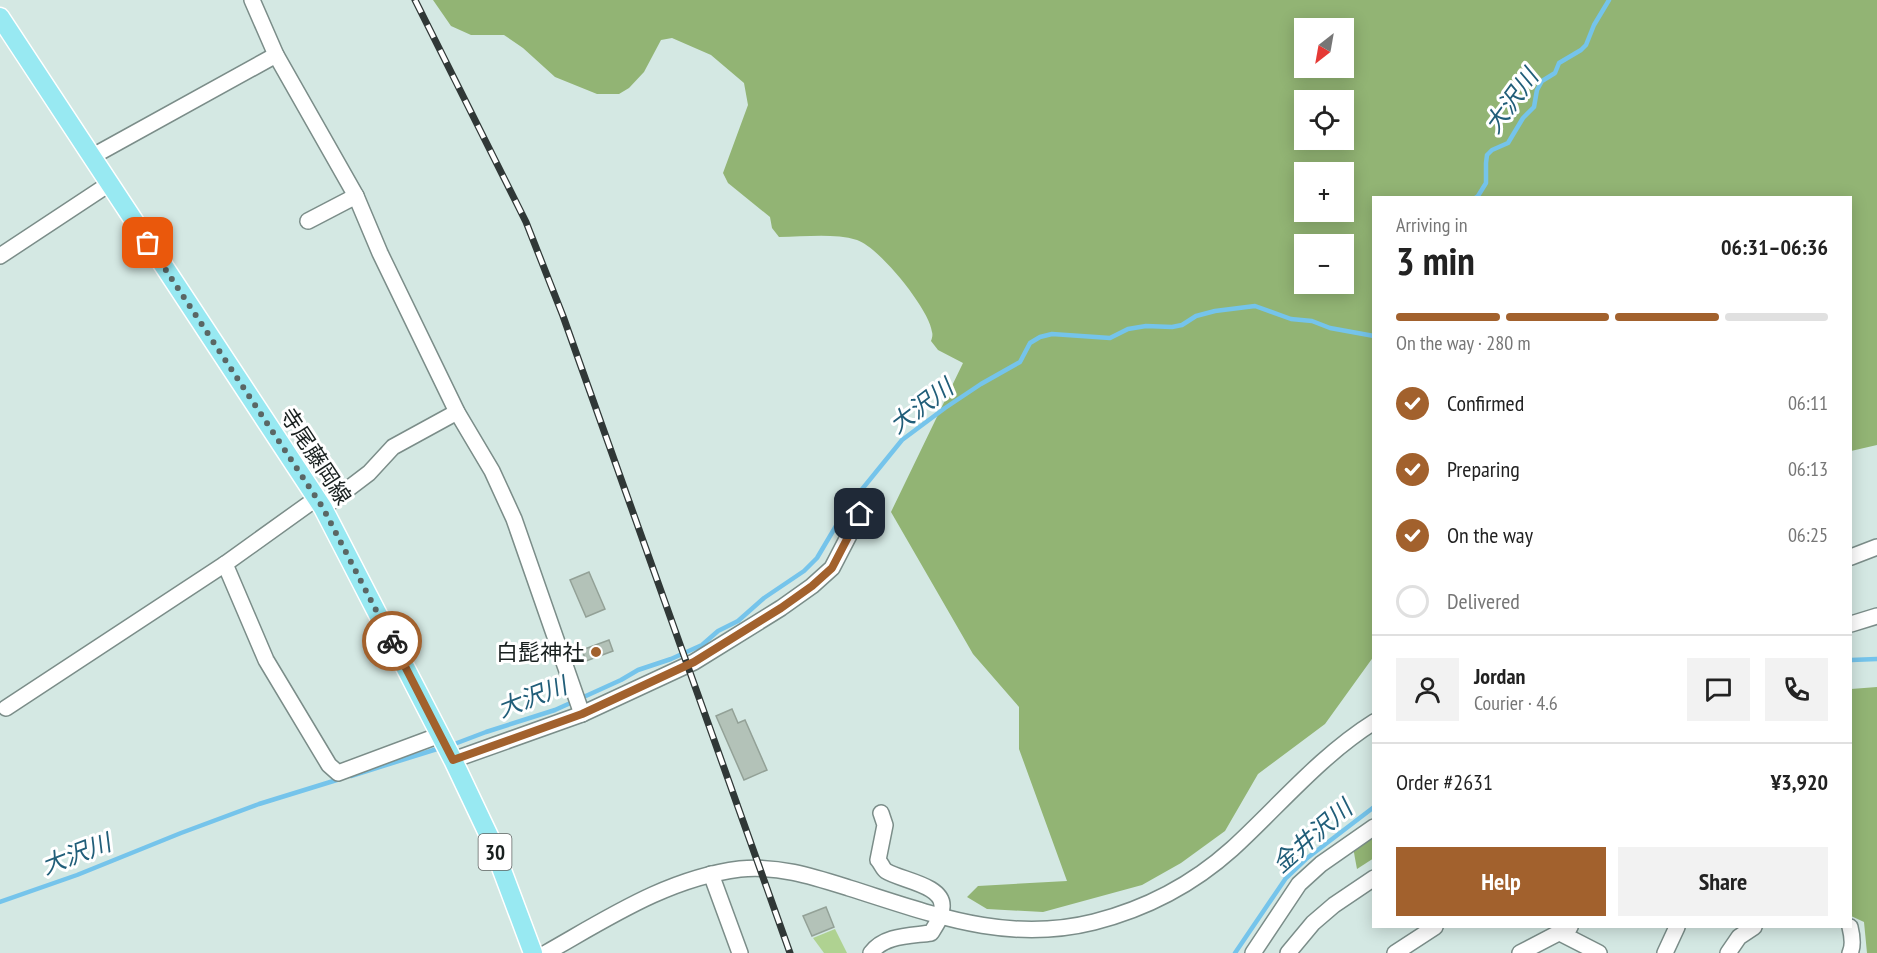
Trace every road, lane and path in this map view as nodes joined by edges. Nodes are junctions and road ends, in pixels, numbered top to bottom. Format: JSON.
{"nodes":[{"id":1,"x":252,"y":0,"type":"edge"},
{"id":2,"x":0,"y":17,"type":"edge"},
{"id":3,"x":276,"y":55,"type":"junction"},
{"id":4,"x":93,"y":156,"type":"junction"},
{"id":5,"x":109,"y":184,"type":"junction"},
{"id":6,"x":356,"y":196,"type":"junction"},
{"id":7,"x":308,"y":221,"type":"dead end"},
{"id":8,"x":0,"y":256,"type":"edge"},
{"id":9,"x":457,"y":412,"type":"junction"},
{"id":10,"x":320,"y":503,"type":"junction"},
{"id":11,"x":855,"y":509,"type":"dead end"},
{"id":12,"x":1877,"y":547,"type":"edge"},
{"id":13,"x":1852,"y":557,"type":"edge"},
{"id":14,"x":225,"y":564,"type":"junction"},
{"id":15,"x":1877,"y":616,"type":"edge"},
{"id":16,"x":1852,"y":624,"type":"edge"},
{"id":17,"x":6,"y":708,"type":"dead end"},
{"id":18,"x":582,"y":714,"type":"junction"},
{"id":19,"x":1372,"y":723,"type":"edge"},
{"id":20,"x":440,"y":735,"type":"junction"},
{"id":21,"x":453,"y":760,"type":"junction"},
{"id":22,"x":881,"y":813,"type":"dead end"},
{"id":23,"x":1372,"y":828,"type":"edge"},
{"id":24,"x":711,"y":874,"type":"junction"},
{"id":25,"x":1372,"y":879,"type":"edge"},
{"id":26,"x":940,"y":917,"type":"junction"},
{"id":27,"x":1433,"y":928,"type":"edge"},
{"id":28,"x":1677,"y":928,"type":"edge"},
{"id":29,"x":1753,"y":928,"type":"edge"},
{"id":30,"x":1850,"y":928,"type":"edge"},
{"id":31,"x":1565,"y":930,"type":"edge"},
{"id":32,"x":533,"y":953,"type":"edge"},
{"id":33,"x":546,"y":953,"type":"edge"},
{"id":34,"x":740,"y":953,"type":"edge"},
{"id":35,"x":871,"y":953,"type":"edge"},
{"id":36,"x":1253,"y":953,"type":"edge"},
{"id":37,"x":1288,"y":953,"type":"edge"},
{"id":38,"x":1395,"y":953,"type":"edge"},
{"id":39,"x":1520,"y":953,"type":"edge"},
{"id":40,"x":1599,"y":953,"type":"edge"},
{"id":41,"x":1665,"y":953,"type":"edge"},
{"id":42,"x":1728,"y":953,"type":"edge"},
{"id":43,"x":1850,"y":953,"type":"edge"}],
"edges":[{"from":1,"to":3,"type":"street"},
{"from":2,"to":4,"type":"main road","name":"寺尾藤岡線","number":"30"},
{"from":3,"to":4,"type":"street"},
{"from":3,"to":6,"type":"street"},
{"from":4,"to":5,"type":"main road","name":"寺尾藤岡線","number":"30"},
{"from":5,"to":8,"type":"street"},
{"from":5,"to":10,"type":"main road","name":"寺尾藤岡線","number":"30"},
{"from":6,"to":7,"type":"street"},
{"from":6,"to":9,"type":"street"},
{"from":9,"to":10,"type":"street"},
{"from":9,"to":18,"type":"street"},
{"from":10,"to":14,"type":"street"},
{"from":10,"to":20,"type":"main road","name":"寺尾藤岡線","number":"30"},
{"from":11,"to":18,"type":"street"},
{"from":12,"to":13,"type":"street"},
{"from":14,"to":17,"type":"street"},
{"from":14,"to":20,"type":"street"},
{"from":15,"to":16,"type":"street"},
{"from":18,"to":21,"type":"street"},
{"from":19,"to":26,"type":"street"},
{"from":20,"to":21,"type":"main road","name":"寺尾藤岡線","number":"30"},
{"from":21,"to":32,"type":"main road","name":"寺尾藤岡線","number":"30"},
{"from":22,"to":26,"type":"street"},
{"from":23,"to":36,"type":"street"},
{"from":24,"to":26,"type":"street"},
{"from":24,"to":33,"type":"street"},
{"from":24,"to":34,"type":"street"},
{"from":25,"to":37,"type":"street"},
{"from":26,"to":35,"type":"street"},
{"from":27,"to":38,"type":"street"},
{"from":28,"to":41,"type":"street"},
{"from":29,"to":42,"type":"street"},
{"from":30,"to":43,"type":"street"},
{"from":31,"to":39,"type":"street"},
{"from":31,"to":40,"type":"street"}]}
